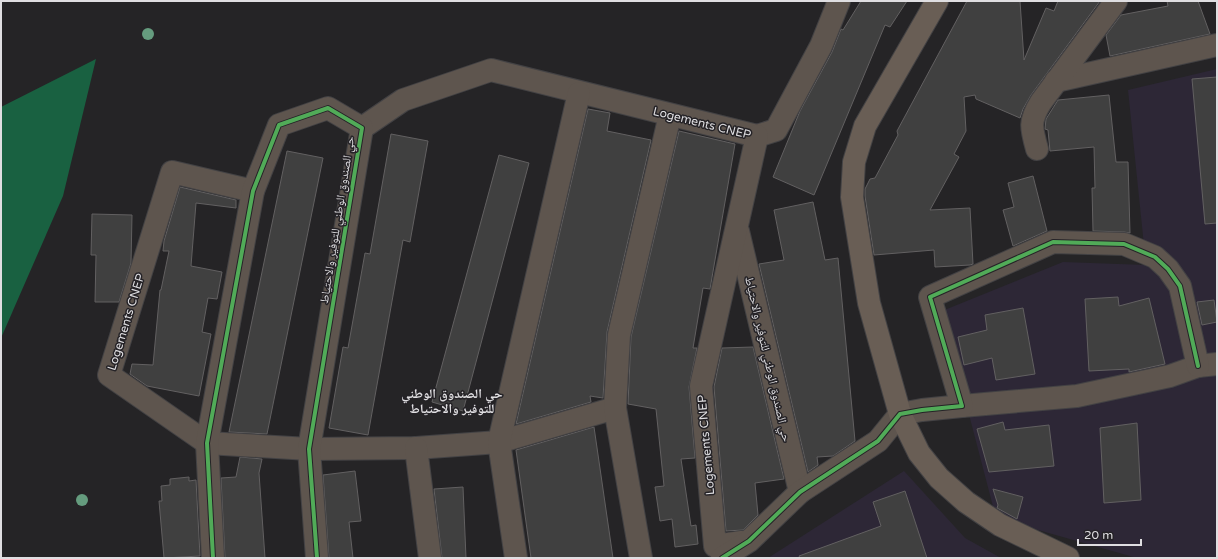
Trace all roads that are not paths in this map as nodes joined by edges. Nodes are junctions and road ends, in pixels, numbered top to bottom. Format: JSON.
{"nodes":[{"id":1,"x":839,"y":1,"type":"edge"},
{"id":2,"x":937,"y":1,"type":"edge"},
{"id":3,"x":1116,"y":1,"type":"edge"},
{"id":4,"x":1217,"y":45,"type":"edge"},
{"id":5,"x":1056,"y":81,"type":"junction"},
{"id":6,"x":580,"y":93,"type":"junction"},
{"id":7,"x":670,"y":115,"type":"junction"},
{"id":8,"x":362,"y":128,"type":"junction"},
{"id":9,"x":757,"y":136,"type":"junction"},
{"id":10,"x":1037,"y":148,"type":"dead end"},
{"id":11,"x":253,"y":191,"type":"junction"},
{"id":12,"x":736,"y":226,"type":"junction"},
{"id":13,"x":1207,"y":365,"type":"edge"},
{"id":14,"x":962,"y":406,"type":"junction"},
{"id":15,"x":615,"y":408,"type":"junction"},
{"id":16,"x":900,"y":414,"type":"junction"},
{"id":17,"x":499,"y":442,"type":"junction"},
{"id":18,"x":207,"y":443,"type":"junction"},
{"id":19,"x":416,"y":448,"type":"junction"},
{"id":20,"x":309,"y":449,"type":"junction"},
{"id":21,"x":800,"y":492,"type":"junction"},
{"id":22,"x":749,"y":541,"type":"junction"},
{"id":23,"x":213,"y":558,"type":"edge"},
{"id":24,"x":317,"y":558,"type":"edge"},
{"id":25,"x":430,"y":558,"type":"edge"},
{"id":26,"x":516,"y":558,"type":"edge"},
{"id":27,"x":641,"y":558,"type":"edge"},
{"id":28,"x":722,"y":558,"type":"edge"},
{"id":29,"x":1068,"y":558,"type":"edge"}],
"edges":[{"from":1,"to":9,"type":"street"},
{"from":2,"to":16,"type":"main road"},
{"from":3,"to":5,"type":"street"},
{"from":4,"to":5,"type":"street"},
{"from":5,"to":10,"type":"street"},
{"from":6,"to":7,"type":"street","name":"Logements CNEP"},
{"from":6,"to":8,"type":"street","name":"Logements CNEP"},
{"from":6,"to":17,"type":"street"},
{"from":7,"to":9,"type":"street","name":"Logements CNEP"},
{"from":7,"to":15,"type":"street"},
{"from":8,"to":11,"type":"street","name":"حي الصندوق الوطني للتوفير والاحتياط"},
{"from":8,"to":20,"type":"street","name":"حي الصندوق الوطني للتوفير والاحتياط"},
{"from":9,"to":12,"type":"street","name":"Logements CNEP"},
{"from":11,"to":18,"type":"street","name":"حي الصندوق الوطني للتوفير والاحتياط"},
{"from":11,"to":18,"type":"street","name":"Logements CNEP"},
{"from":12,"to":21,"type":"street","name":"حي الصندوق الوطني للتوفير والاحتياط"},
{"from":12,"to":22,"type":"street","name":"Logements CNEP"},
{"from":13,"to":14,"type":"street"},
{"from":13,"to":14,"type":"street"},
{"from":14,"to":16,"type":"street"},
{"from":15,"to":17,"type":"street"},
{"from":15,"to":27,"type":"street"},
{"from":16,"to":21,"type":"street"},
{"from":16,"to":29,"type":"main road"},
{"from":17,"to":19,"type":"street"},
{"from":17,"to":26,"type":"street"},
{"from":18,"to":20,"type":"street"},
{"from":18,"to":23,"type":"street","name":"حي الصندوق الوطني للتوفير والاحتياط"},
{"from":19,"to":20,"type":"street"},
{"from":19,"to":25,"type":"street"},
{"from":20,"to":24,"type":"street","name":"حي الصندوق الوطني للتوفير والاحتياط"},
{"from":21,"to":22,"type":"street"},
{"from":22,"to":28,"type":"street"}]}
